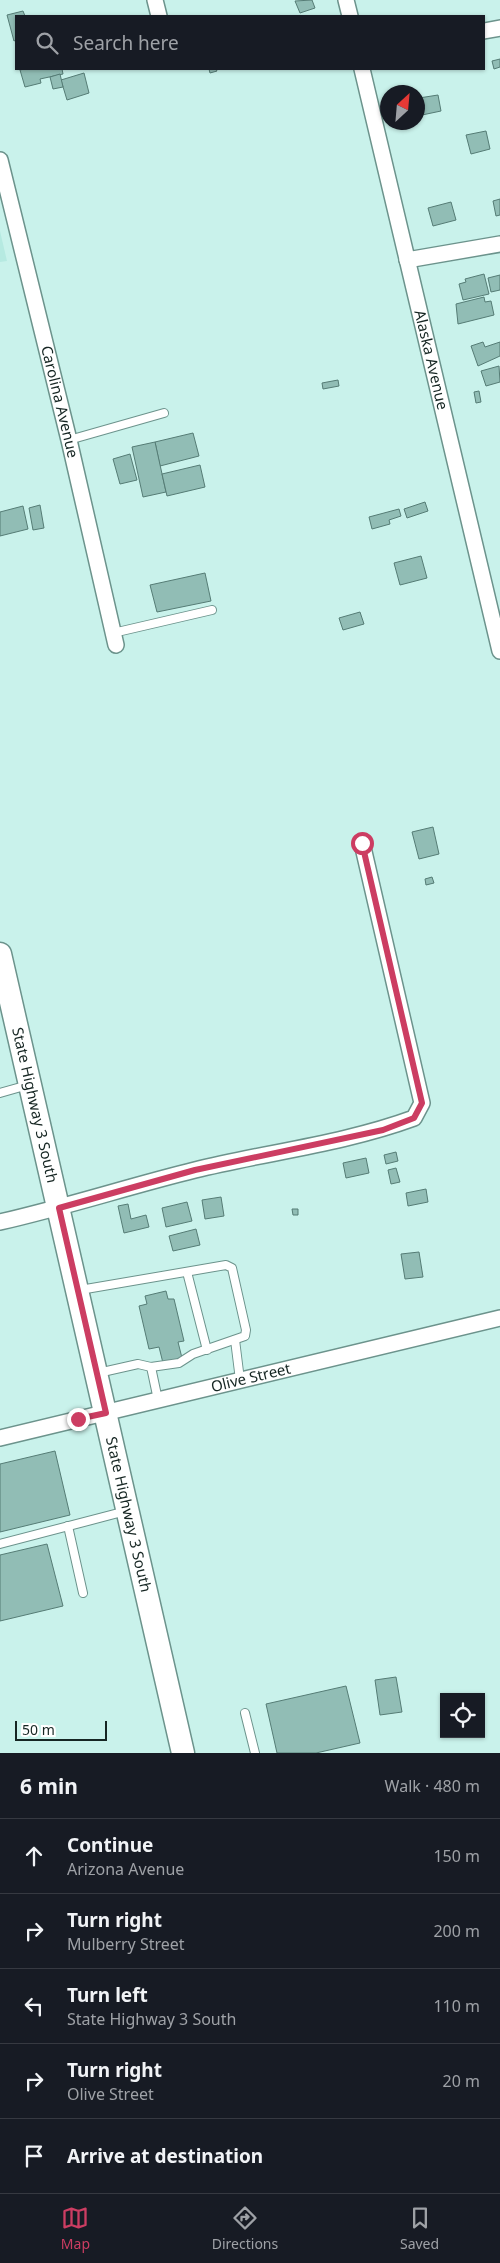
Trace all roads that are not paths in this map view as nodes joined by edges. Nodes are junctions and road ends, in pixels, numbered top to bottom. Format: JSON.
{"nodes":[{"id":1,"x":155,"y":0,"type":"edge"},
{"id":2,"x":346,"y":0,"type":"edge"},
{"id":3,"x":159,"y":15,"type":"edge"},
{"id":4,"x":350,"y":15,"type":"edge"},
{"id":5,"x":500,"y":28,"type":"edge"},
{"id":6,"x":485,"y":31,"type":"edge"},
{"id":7,"x":362,"y":70,"type":"edge"},
{"id":8,"x":0,"y":160,"type":"edge"},
{"id":9,"x":500,"y":244,"type":"edge"},
{"id":10,"x":407,"y":260,"type":"junction"},
{"id":11,"x":164,"y":413,"type":"dead end"},
{"id":12,"x":69,"y":440,"type":"junction"},
{"id":13,"x":212,"y":610,"type":"dead end"},
{"id":14,"x":114,"y":639,"type":"joint"},
{"id":15,"x":500,"y":651,"type":"edge"},
{"id":16,"x":362,"y":843,"type":"dead end"},
{"id":17,"x":0,"y":954,"type":"edge"},
{"id":18,"x":30,"y":1085,"type":"junction"},
{"id":19,"x":0,"y":1092,"type":"edge"},
{"id":20,"x":59,"y":1208,"type":"junction"},
{"id":21,"x":0,"y":1222,"type":"edge"},
{"id":22,"x":186,"y":1272,"type":"junction"},
{"id":23,"x":78,"y":1290,"type":"junction"},
{"id":24,"x":500,"y":1318,"type":"edge"},
{"id":25,"x":235,"y":1340,"type":"junction"},
{"id":26,"x":207,"y":1350,"type":"junction"},
{"id":27,"x":150,"y":1367,"type":"junction"},
{"id":28,"x":97,"y":1374,"type":"junction"},
{"id":29,"x":240,"y":1380,"type":"junction"},
{"id":30,"x":158,"y":1400,"type":"junction"},
{"id":31,"x":106,"y":1413,"type":"junction"},
{"id":32,"x":0,"y":1438,"type":"edge"},
{"id":33,"x":128,"y":1511,"type":"junction"},
{"id":34,"x":68,"y":1526,"type":"junction"},
{"id":35,"x":0,"y":1544,"type":"edge"},
{"id":36,"x":83,"y":1593,"type":"dead end"},
{"id":37,"x":245,"y":1713,"type":"dead end"},
{"id":38,"x":183,"y":1753,"type":"edge"},
{"id":39,"x":255,"y":1753,"type":"edge"}],
"edges":[{"from":1,"to":3,"type":"street"},
{"from":2,"to":4,"type":"street"},
{"from":5,"to":6,"type":"street"},
{"from":7,"to":10,"type":"street","name":"Alaska Avenue"},
{"from":8,"to":12,"type":"street","name":"Carolina Avenue"},
{"from":9,"to":10,"type":"street"},
{"from":10,"to":15,"type":"street","name":"Alaska Avenue"},
{"from":11,"to":12,"type":"lane"},
{"from":12,"to":14,"type":"street","name":"Carolina Avenue"},
{"from":13,"to":14,"type":"lane"},
{"from":16,"to":20,"type":"street"},
{"from":17,"to":18,"type":"main road","name":"State Highway 3 South"},
{"from":18,"to":19,"type":"lane"},
{"from":18,"to":20,"type":"main road","name":"State Highway 3 South"},
{"from":20,"to":21,"type":"street"},
{"from":20,"to":23,"type":"main road","name":"State Highway 3 South"},
{"from":22,"to":23,"type":"lane"},
{"from":22,"to":25,"type":"lane"},
{"from":22,"to":26,"type":"lane"},
{"from":23,"to":28,"type":"main road","name":"State Highway 3 South"},
{"from":24,"to":29,"type":"street","name":"Olive Street"},
{"from":25,"to":26,"type":"lane"},
{"from":25,"to":29,"type":"lane"},
{"from":26,"to":27,"type":"lane"},
{"from":27,"to":28,"type":"lane"},
{"from":27,"to":30,"type":"lane"},
{"from":28,"to":31,"type":"main road","name":"State Highway 3 South"},
{"from":29,"to":30,"type":"street","name":"Olive Street"},
{"from":30,"to":31,"type":"street","name":"Olive Street"},
{"from":31,"to":32,"type":"street","name":"Olive Street"},
{"from":31,"to":33,"type":"main road","name":"State Highway 3 South"},
{"from":33,"to":34,"type":"lane"},
{"from":33,"to":38,"type":"main road","name":"State Highway 3 South"},
{"from":34,"to":35,"type":"lane"},
{"from":34,"to":36,"type":"lane"},
{"from":37,"to":39,"type":"lane"}]}
